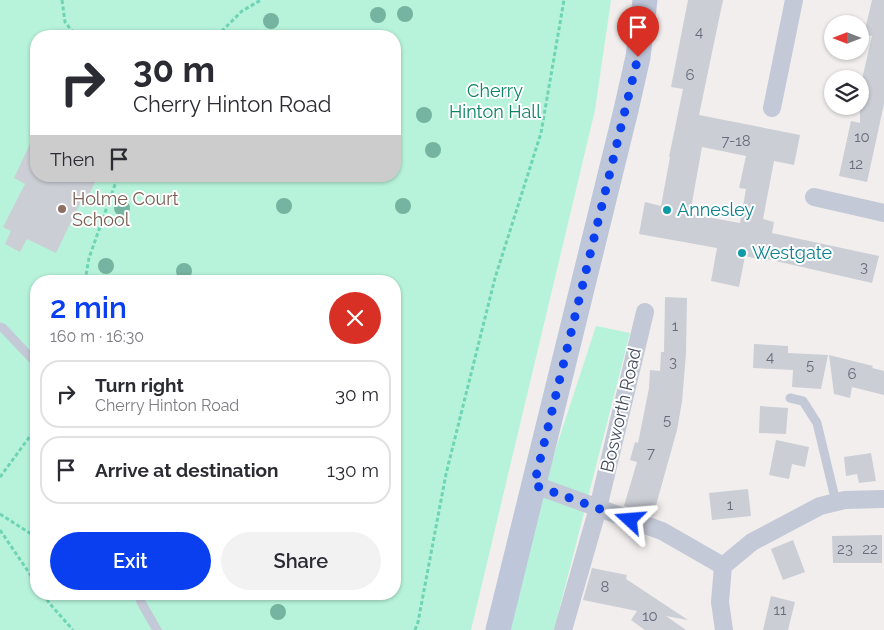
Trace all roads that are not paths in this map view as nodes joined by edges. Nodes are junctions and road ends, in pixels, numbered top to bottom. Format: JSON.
{"nodes":[{"id":1,"x":645,"y":0,"type":"edge"},
{"id":2,"x":794,"y":0,"type":"edge"},
{"id":3,"x":772,"y":108,"type":"dead end"},
{"id":4,"x":814,"y":197,"type":"dead end"},
{"id":5,"x":884,"y":213,"type":"edge"},
{"id":6,"x":645,"y":312,"type":"dead end"},
{"id":7,"x":1,"y":326,"type":"edge"},
{"id":8,"x":30,"y":357,"type":"edge"},
{"id":9,"x":790,"y":398,"type":"dead end"},
{"id":10,"x":534,"y":485,"type":"junction"},
{"id":11,"x":884,"y":499,"type":"edge"},
{"id":12,"x":836,"y":502,"type":"junction"},
{"id":13,"x":598,"y":508,"type":"junction"},
{"id":14,"x":723,"y":566,"type":"junction"},
{"id":15,"x":140,"y":600,"type":"edge"},
{"id":16,"x":157,"y":630,"type":"edge"},
{"id":17,"x":498,"y":630,"type":"edge"},
{"id":18,"x":563,"y":630,"type":"edge"},
{"id":19,"x":724,"y":630,"type":"edge"}],
"edges":[{"from":1,"to":10,"type":"street"},
{"from":2,"to":3,"type":"street"},
{"from":4,"to":5,"type":"street"},
{"from":6,"to":13,"type":"street","name":"Bosworth Road"},
{"from":7,"to":8,"type":"lane"},
{"from":9,"to":12,"type":"lane"},
{"from":10,"to":13,"type":"street"},
{"from":10,"to":17,"type":"street"},
{"from":11,"to":12,"type":"street"},
{"from":12,"to":14,"type":"street"},
{"from":13,"to":14,"type":"street"},
{"from":13,"to":18,"type":"street","name":"Bosworth Road"},
{"from":14,"to":19,"type":"street"},
{"from":15,"to":16,"type":"lane"}]}
